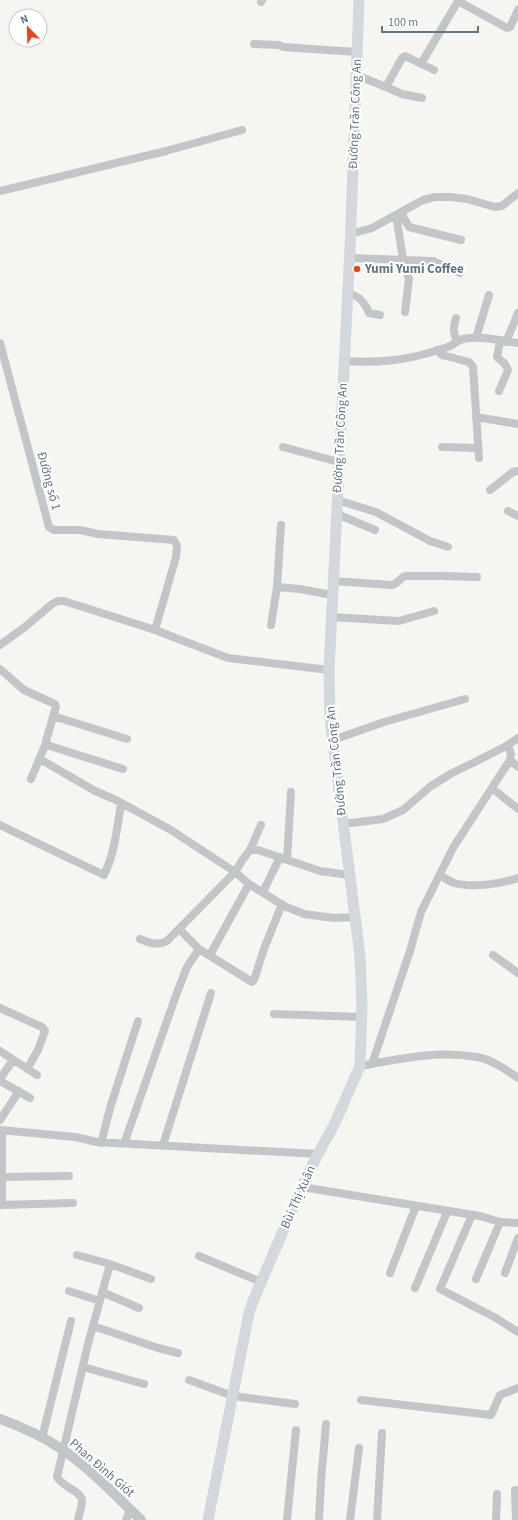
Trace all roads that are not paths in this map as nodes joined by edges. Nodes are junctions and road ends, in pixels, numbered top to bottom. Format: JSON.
{"nodes":[{"id":1,"x":359,"y":0,"type":"edge"},
{"id":2,"x":518,"y":10,"type":"edge"},
{"id":3,"x":254,"y":44,"type":"dead end"},
{"id":4,"x":357,"y":52,"type":"junction"},
{"id":5,"x":421,"y":64,"type":"junction"},
{"id":6,"x":434,"y":70,"type":"dead end"},
{"id":7,"x":356,"y":75,"type":"junction"},
{"id":8,"x":386,"y":87,"type":"junction"},
{"id":9,"x":422,"y":98,"type":"dead end"},
{"id":10,"x":242,"y":130,"type":"dead end"},
{"id":11,"x":0,"y":191,"type":"edge"},
{"id":12,"x":518,"y":193,"type":"edge"},
{"id":13,"x":399,"y":214,"type":"junction"},
{"id":14,"x":350,"y":234,"type":"junction"},
{"id":15,"x":462,"y":240,"type":"dead end"},
{"id":16,"x":349,"y":258,"type":"junction"},
{"id":17,"x":403,"y":259,"type":"junction"},
{"id":18,"x":460,"y":273,"type":"dead end"},
{"id":19,"x":348,"y":293,"type":"junction"},
{"id":20,"x":489,"y":295,"type":"dead end"},
{"id":21,"x":404,"y":312,"type":"dead end"},
{"id":22,"x":518,"y":313,"type":"edge"},
{"id":23,"x":380,"y":315,"type":"dead end"},
{"id":24,"x":456,"y":318,"type":"dead end"},
{"id":25,"x":476,"y":338,"type":"junction"},
{"id":26,"x":457,"y":341,"type":"junction"},
{"id":27,"x":503,"y":341,"type":"junction"},
{"id":28,"x":0,"y":343,"type":"edge"},
{"id":29,"x":518,"y":343,"type":"edge"},
{"id":30,"x":437,"y":350,"type":"junction"},
{"id":31,"x":344,"y":361,"type":"junction"},
{"id":32,"x":499,"y":391,"type":"dead end"},
{"id":33,"x":476,"y":417,"type":"junction"},
{"id":34,"x":518,"y":424,"type":"edge"},
{"id":35,"x":442,"y":447,"type":"dead end"},
{"id":36,"x":283,"y":448,"type":"dead end"},
{"id":37,"x":478,"y":448,"type":"junction"},
{"id":38,"x":479,"y":458,"type":"dead end"},
{"id":39,"x":339,"y":462,"type":"junction"},
{"id":40,"x":518,"y":471,"type":"edge"},
{"id":41,"x":490,"y":490,"type":"dead end"},
{"id":42,"x":337,"y":500,"type":"junction"},
{"id":43,"x":508,"y":511,"type":"dead end"},
{"id":44,"x":337,"y":514,"type":"junction"},
{"id":45,"x":518,"y":516,"type":"edge"},
{"id":46,"x":281,"y":525,"type":"dead end"},
{"id":47,"x":375,"y":530,"type":"dead end"},
{"id":48,"x":448,"y":547,"type":"dead end"},
{"id":49,"x":477,"y":578,"type":"dead end"},
{"id":50,"x":333,"y":581,"type":"junction"},
{"id":51,"x":277,"y":587,"type":"junction"},
{"id":52,"x":332,"y":595,"type":"junction"},
{"id":53,"x":434,"y":611,"type":"dead end"},
{"id":54,"x":331,"y":617,"type":"junction"},
{"id":55,"x":271,"y":625,"type":"dead end"},
{"id":56,"x":156,"y":626,"type":"junction"},
{"id":57,"x":0,"y":645,"type":"edge"},
{"id":58,"x":0,"y":669,"type":"edge"},
{"id":59,"x":329,"y":670,"type":"junction"},
{"id":60,"x":464,"y":699,"type":"dead end"},
{"id":61,"x":53,"y":716,"type":"junction"},
{"id":62,"x":518,"y":738,"type":"edge"},
{"id":63,"x":127,"y":739,"type":"dead end"},
{"id":64,"x":333,"y":740,"type":"junction"},
{"id":65,"x":46,"y":743,"type":"junction"},
{"id":66,"x":508,"y":745,"type":"junction"},
{"id":67,"x":40,"y":759,"type":"junction"},
{"id":68,"x":510,"y":760,"type":"junction"},
{"id":69,"x":518,"y":767,"type":"edge"},
{"id":70,"x":123,"y":769,"type":"dead end"},
{"id":71,"x":32,"y":779,"type":"dead end"},
{"id":72,"x":492,"y":788,"type":"junction"},
{"id":73,"x":291,"y":792,"type":"dead end"},
{"id":74,"x":121,"y":804,"type":"junction"},
{"id":75,"x":518,"y":809,"type":"edge"},
{"id":76,"x":343,"y":824,"type":"junction"},
{"id":77,"x":0,"y":825,"type":"edge"},
{"id":78,"x":261,"y":825,"type":"dead end"},
{"id":79,"x":250,"y":850,"type":"junction"},
{"id":80,"x":284,"y":858,"type":"junction"},
{"id":81,"x":235,"y":872,"type":"junction"},
{"id":82,"x":349,"y":875,"type":"junction"},
{"id":83,"x":440,"y":875,"type":"junction"},
{"id":84,"x":518,"y":878,"type":"edge"},
{"id":85,"x":249,"y":884,"type":"junction"},
{"id":86,"x":263,"y":892,"type":"junction"},
{"id":87,"x":282,"y":904,"type":"junction"},
{"id":88,"x":355,"y":917,"type":"junction"},
{"id":89,"x":180,"y":930,"type":"junction"},
{"id":90,"x":140,"y":939,"type":"dead end"},
{"id":91,"x":199,"y":949,"type":"junction"},
{"id":92,"x":210,"y":954,"type":"junction"},
{"id":93,"x":493,"y":955,"type":"dead end"},
{"id":94,"x":518,"y":973,"type":"edge"},
{"id":95,"x":211,"y":993,"type":"dead end"},
{"id":96,"x":0,"y":1008,"type":"edge"},
{"id":97,"x":274,"y":1014,"type":"dead end"},
{"id":98,"x":362,"y":1017,"type":"junction"},
{"id":99,"x":138,"y":1021,"type":"dead end"},
{"id":100,"x":0,"y":1051,"type":"edge"},
{"id":101,"x":13,"y":1060,"type":"junction"},
{"id":102,"x":372,"y":1064,"type":"junction"},
{"id":103,"x":360,"y":1066,"type":"junction"},
{"id":104,"x":27,"y":1069,"type":"junction"},
{"id":105,"x":37,"y":1075,"type":"dead end"},
{"id":106,"x":518,"y":1078,"type":"edge"},
{"id":107,"x":0,"y":1080,"type":"edge"},
{"id":108,"x":19,"y":1092,"type":"junction"},
{"id":109,"x":30,"y":1098,"type":"dead end"},
{"id":110,"x":0,"y":1120,"type":"edge"},
{"id":111,"x":1,"y":1130,"type":"edge"},
{"id":112,"x":101,"y":1143,"type":"junction"},
{"id":113,"x":124,"y":1144,"type":"junction"},
{"id":114,"x":163,"y":1145,"type":"junction"},
{"id":115,"x":318,"y":1154,"type":"junction"},
{"id":116,"x":1,"y":1176,"type":"edge"},
{"id":117,"x":69,"y":1176,"type":"dead end"},
{"id":118,"x":302,"y":1187,"type":"junction"},
{"id":119,"x":73,"y":1203,"type":"dead end"},
{"id":120,"x":1,"y":1205,"type":"edge"},
{"id":121,"x":416,"y":1206,"type":"junction"},
{"id":122,"x":447,"y":1212,"type":"junction"},
{"id":123,"x":472,"y":1215,"type":"junction"},
{"id":124,"x":500,"y":1222,"type":"junction"},
{"id":125,"x":518,"y":1223,"type":"edge"},
{"id":126,"x":518,"y":1238,"type":"edge"},
{"id":127,"x":77,"y":1255,"type":"dead end"},
{"id":128,"x":199,"y":1256,"type":"dead end"},
{"id":129,"x":110,"y":1264,"type":"junction"},
{"id":130,"x":390,"y":1273,"type":"dead end"},
{"id":131,"x":505,"y":1273,"type":"dead end"},
{"id":132,"x":476,"y":1279,"type":"dead end"},
{"id":133,"x":151,"y":1280,"type":"dead end"},
{"id":134,"x":261,"y":1282,"type":"junction"},
{"id":135,"x":415,"y":1288,"type":"dead end"},
{"id":136,"x":69,"y":1291,"type":"dead end"},
{"id":137,"x":101,"y":1297,"type":"junction"},
{"id":138,"x":139,"y":1308,"type":"dead end"},
{"id":139,"x":71,"y":1321,"type":"dead end"},
{"id":140,"x":93,"y":1326,"type":"junction"},
{"id":141,"x":518,"y":1332,"type":"edge"},
{"id":142,"x":178,"y":1353,"type":"dead end"},
{"id":143,"x":83,"y":1367,"type":"junction"},
{"id":144,"x":189,"y":1380,"type":"dead end"},
{"id":145,"x":144,"y":1384,"type":"dead end"},
{"id":146,"x":518,"y":1388,"type":"edge"},
{"id":147,"x":233,"y":1396,"type":"junction"},
{"id":148,"x":361,"y":1400,"type":"dead end"},
{"id":149,"x":296,"y":1404,"type":"dead end"},
{"id":150,"x":0,"y":1419,"type":"edge"},
{"id":151,"x":326,"y":1424,"type":"dead end"},
{"id":152,"x":296,"y":1430,"type":"dead end"},
{"id":153,"x":382,"y":1433,"type":"dead end"},
{"id":154,"x":42,"y":1438,"type":"junction"},
{"id":155,"x":359,"y":1448,"type":"dead end"},
{"id":156,"x":63,"y":1450,"type":"junction"},
{"id":157,"x":515,"y":1490,"type":"dead end"},
{"id":158,"x":497,"y":1494,"type":"dead end"},
{"id":159,"x":130,"y":1510,"type":"junction"},
{"id":160,"x":78,"y":1520,"type":"edge"},
{"id":161,"x":126,"y":1520,"type":"edge"},
{"id":162,"x":141,"y":1520,"type":"edge"},
{"id":163,"x":208,"y":1520,"type":"edge"},
{"id":164,"x":287,"y":1520,"type":"edge"},
{"id":165,"x":320,"y":1520,"type":"edge"},
{"id":166,"x":350,"y":1520,"type":"edge"},
{"id":167,"x":377,"y":1520,"type":"edge"},
{"id":168,"x":496,"y":1520,"type":"edge"},
{"id":169,"x":516,"y":1520,"type":"edge"}],
"edges":[{"from":1,"to":4,"type":"main road","name":"Đường Trần Công An"},
{"from":2,"to":5,"type":"street"},
{"from":3,"to":4,"type":"street"},
{"from":4,"to":7,"type":"main road","name":"Đường Trần Công An"},
{"from":5,"to":6,"type":"street"},
{"from":5,"to":8,"type":"street"},
{"from":7,"to":8,"type":"street"},
{"from":7,"to":14,"type":"main road","name":"Đường Trần Công An"},
{"from":8,"to":9,"type":"street"},
{"from":10,"to":11,"type":"street"},
{"from":12,"to":13,"type":"street"},
{"from":13,"to":14,"type":"street"},
{"from":13,"to":15,"type":"street"},
{"from":13,"to":17,"type":"street"},
{"from":14,"to":16,"type":"main road","name":"Đường Trần Công An"},
{"from":16,"to":17,"type":"street"},
{"from":16,"to":19,"type":"main road","name":"Đường Trần Công An"},
{"from":17,"to":18,"type":"street"},
{"from":17,"to":21,"type":"street"},
{"from":19,"to":23,"type":"street"},
{"from":19,"to":31,"type":"main road","name":"Đường Trần Công An"},
{"from":20,"to":25,"type":"street"},
{"from":22,"to":27,"type":"street"},
{"from":24,"to":26,"type":"street"},
{"from":25,"to":26,"type":"street"},
{"from":25,"to":27,"type":"street"},
{"from":26,"to":30,"type":"street"},
{"from":27,"to":29,"type":"street"},
{"from":27,"to":32,"type":"street"},
{"from":28,"to":56,"type":"street","name":"Đường số 1"},
{"from":30,"to":31,"type":"street"},
{"from":30,"to":33,"type":"street"},
{"from":31,"to":39,"type":"main road","name":"Đường Trần Công An"},
{"from":33,"to":34,"type":"street"},
{"from":33,"to":37,"type":"street"},
{"from":35,"to":37,"type":"street"},
{"from":36,"to":39,"type":"street"},
{"from":37,"to":38,"type":"street"},
{"from":39,"to":42,"type":"main road","name":"Đường Trần Công An"},
{"from":40,"to":41,"type":"street"},
{"from":42,"to":44,"type":"main road","name":"Đường Trần Công An"},
{"from":42,"to":48,"type":"street"},
{"from":43,"to":45,"type":"street"},
{"from":44,"to":47,"type":"street"},
{"from":44,"to":50,"type":"main road","name":"Đường Trần Công An"},
{"from":46,"to":51,"type":"street"},
{"from":49,"to":50,"type":"street"},
{"from":50,"to":52,"type":"main road","name":"Đường Trần Công An"},
{"from":51,"to":52,"type":"street"},
{"from":51,"to":55,"type":"street"},
{"from":52,"to":54,"type":"main road","name":"Đường Trần Công An"},
{"from":53,"to":54,"type":"street"},
{"from":54,"to":59,"type":"main road","name":"Đường Trần Công An"},
{"from":56,"to":57,"type":"street"},
{"from":56,"to":59,"type":"street"},
{"from":58,"to":61,"type":"street"},
{"from":59,"to":64,"type":"main road","name":"Đường Trần Công An"},
{"from":60,"to":64,"type":"street"},
{"from":61,"to":63,"type":"street"},
{"from":61,"to":65,"type":"street"},
{"from":62,"to":66,"type":"street"},
{"from":64,"to":76,"type":"main road","name":"Đường Trần Công An"},
{"from":65,"to":67,"type":"street"},
{"from":65,"to":70,"type":"street"},
{"from":66,"to":68,"type":"street"},
{"from":66,"to":76,"type":"street"},
{"from":67,"to":71,"type":"street"},
{"from":67,"to":74,"type":"street"},
{"from":68,"to":69,"type":"street"},
{"from":68,"to":72,"type":"street"},
{"from":72,"to":75,"type":"street"},
{"from":72,"to":83,"type":"street"},
{"from":73,"to":80,"type":"street"},
{"from":74,"to":77,"type":"street"},
{"from":74,"to":81,"type":"street"},
{"from":76,"to":82,"type":"main road","name":"Đường Trần Công An"},
{"from":78,"to":79,"type":"street"},
{"from":79,"to":80,"type":"street"},
{"from":79,"to":81,"type":"street"},
{"from":80,"to":82,"type":"street"},
{"from":80,"to":86,"type":"street"},
{"from":81,"to":85,"type":"street"},
{"from":81,"to":89,"type":"street"},
{"from":82,"to":88,"type":"main road","name":"Bùi Thị Xuân"},
{"from":83,"to":84,"type":"street"},
{"from":83,"to":102,"type":"street"},
{"from":85,"to":86,"type":"street"},
{"from":85,"to":92,"type":"street"},
{"from":86,"to":87,"type":"street"},
{"from":87,"to":88,"type":"street"},
{"from":87,"to":92,"type":"street"},
{"from":88,"to":98,"type":"main road","name":"Bùi Thị Xuân"},
{"from":89,"to":90,"type":"street"},
{"from":89,"to":91,"type":"street"},
{"from":91,"to":92,"type":"street"},
{"from":91,"to":113,"type":"street"},
{"from":93,"to":94,"type":"street"},
{"from":95,"to":114,"type":"street"},
{"from":96,"to":104,"type":"street"},
{"from":97,"to":98,"type":"street"},
{"from":98,"to":103,"type":"main road","name":"Bùi Thị Xuân"},
{"from":99,"to":112,"type":"street"},
{"from":100,"to":101,"type":"street"},
{"from":101,"to":104,"type":"street"},
{"from":101,"to":107,"type":"street"},
{"from":102,"to":103,"type":"street"},
{"from":102,"to":106,"type":"street"},
{"from":103,"to":115,"type":"main road","name":"Bùi Thị Xuân"},
{"from":104,"to":105,"type":"street"},
{"from":107,"to":108,"type":"street"},
{"from":108,"to":109,"type":"street"},
{"from":108,"to":110,"type":"street"},
{"from":111,"to":112,"type":"street"},
{"from":111,"to":116,"type":"street"},
{"from":112,"to":113,"type":"street"},
{"from":113,"to":114,"type":"street"},
{"from":114,"to":115,"type":"street"},
{"from":115,"to":118,"type":"main road","name":"Bùi Thị Xuân"},
{"from":116,"to":117,"type":"street"},
{"from":116,"to":120,"type":"street"},
{"from":118,"to":121,"type":"street"},
{"from":118,"to":134,"type":"main road","name":"Bùi Thị Xuân"},
{"from":119,"to":120,"type":"street"},
{"from":121,"to":122,"type":"street"},
{"from":121,"to":130,"type":"street"},
{"from":122,"to":123,"type":"street"},
{"from":122,"to":135,"type":"street"},
{"from":123,"to":124,"type":"street"},
{"from":123,"to":141,"type":"street"},
{"from":124,"to":125,"type":"street"},
{"from":124,"to":132,"type":"street"},
{"from":126,"to":131,"type":"street"},
{"from":127,"to":129,"type":"street"},
{"from":128,"to":134,"type":"street"},
{"from":129,"to":133,"type":"street"},
{"from":129,"to":137,"type":"street"},
{"from":134,"to":147,"type":"main road","name":"Bùi Thị Xuân"},
{"from":136,"to":137,"type":"street"},
{"from":137,"to":138,"type":"street"},
{"from":137,"to":140,"type":"street"},
{"from":139,"to":154,"type":"street"},
{"from":140,"to":142,"type":"street"},
{"from":140,"to":143,"type":"street"},
{"from":143,"to":145,"type":"street"},
{"from":143,"to":156,"type":"street"},
{"from":144,"to":147,"type":"street"},
{"from":146,"to":148,"type":"street"},
{"from":147,"to":149,"type":"street"},
{"from":147,"to":163,"type":"main road","name":"Bùi Thị Xuân"},
{"from":150,"to":154,"type":"street","name":"Phan Đình Giót"},
{"from":151,"to":165,"type":"street"},
{"from":152,"to":164,"type":"street"},
{"from":153,"to":167,"type":"street"},
{"from":154,"to":156,"type":"street","name":"Phan Đình Giót"},
{"from":155,"to":166,"type":"street"},
{"from":156,"to":159,"type":"street","name":"Phan Đình Giót"},
{"from":156,"to":160,"type":"street"},
{"from":157,"to":169,"type":"street"},
{"from":158,"to":168,"type":"street"},
{"from":159,"to":161,"type":"street"},
{"from":159,"to":162,"type":"street","name":"Phan Đình Giót"}]}
